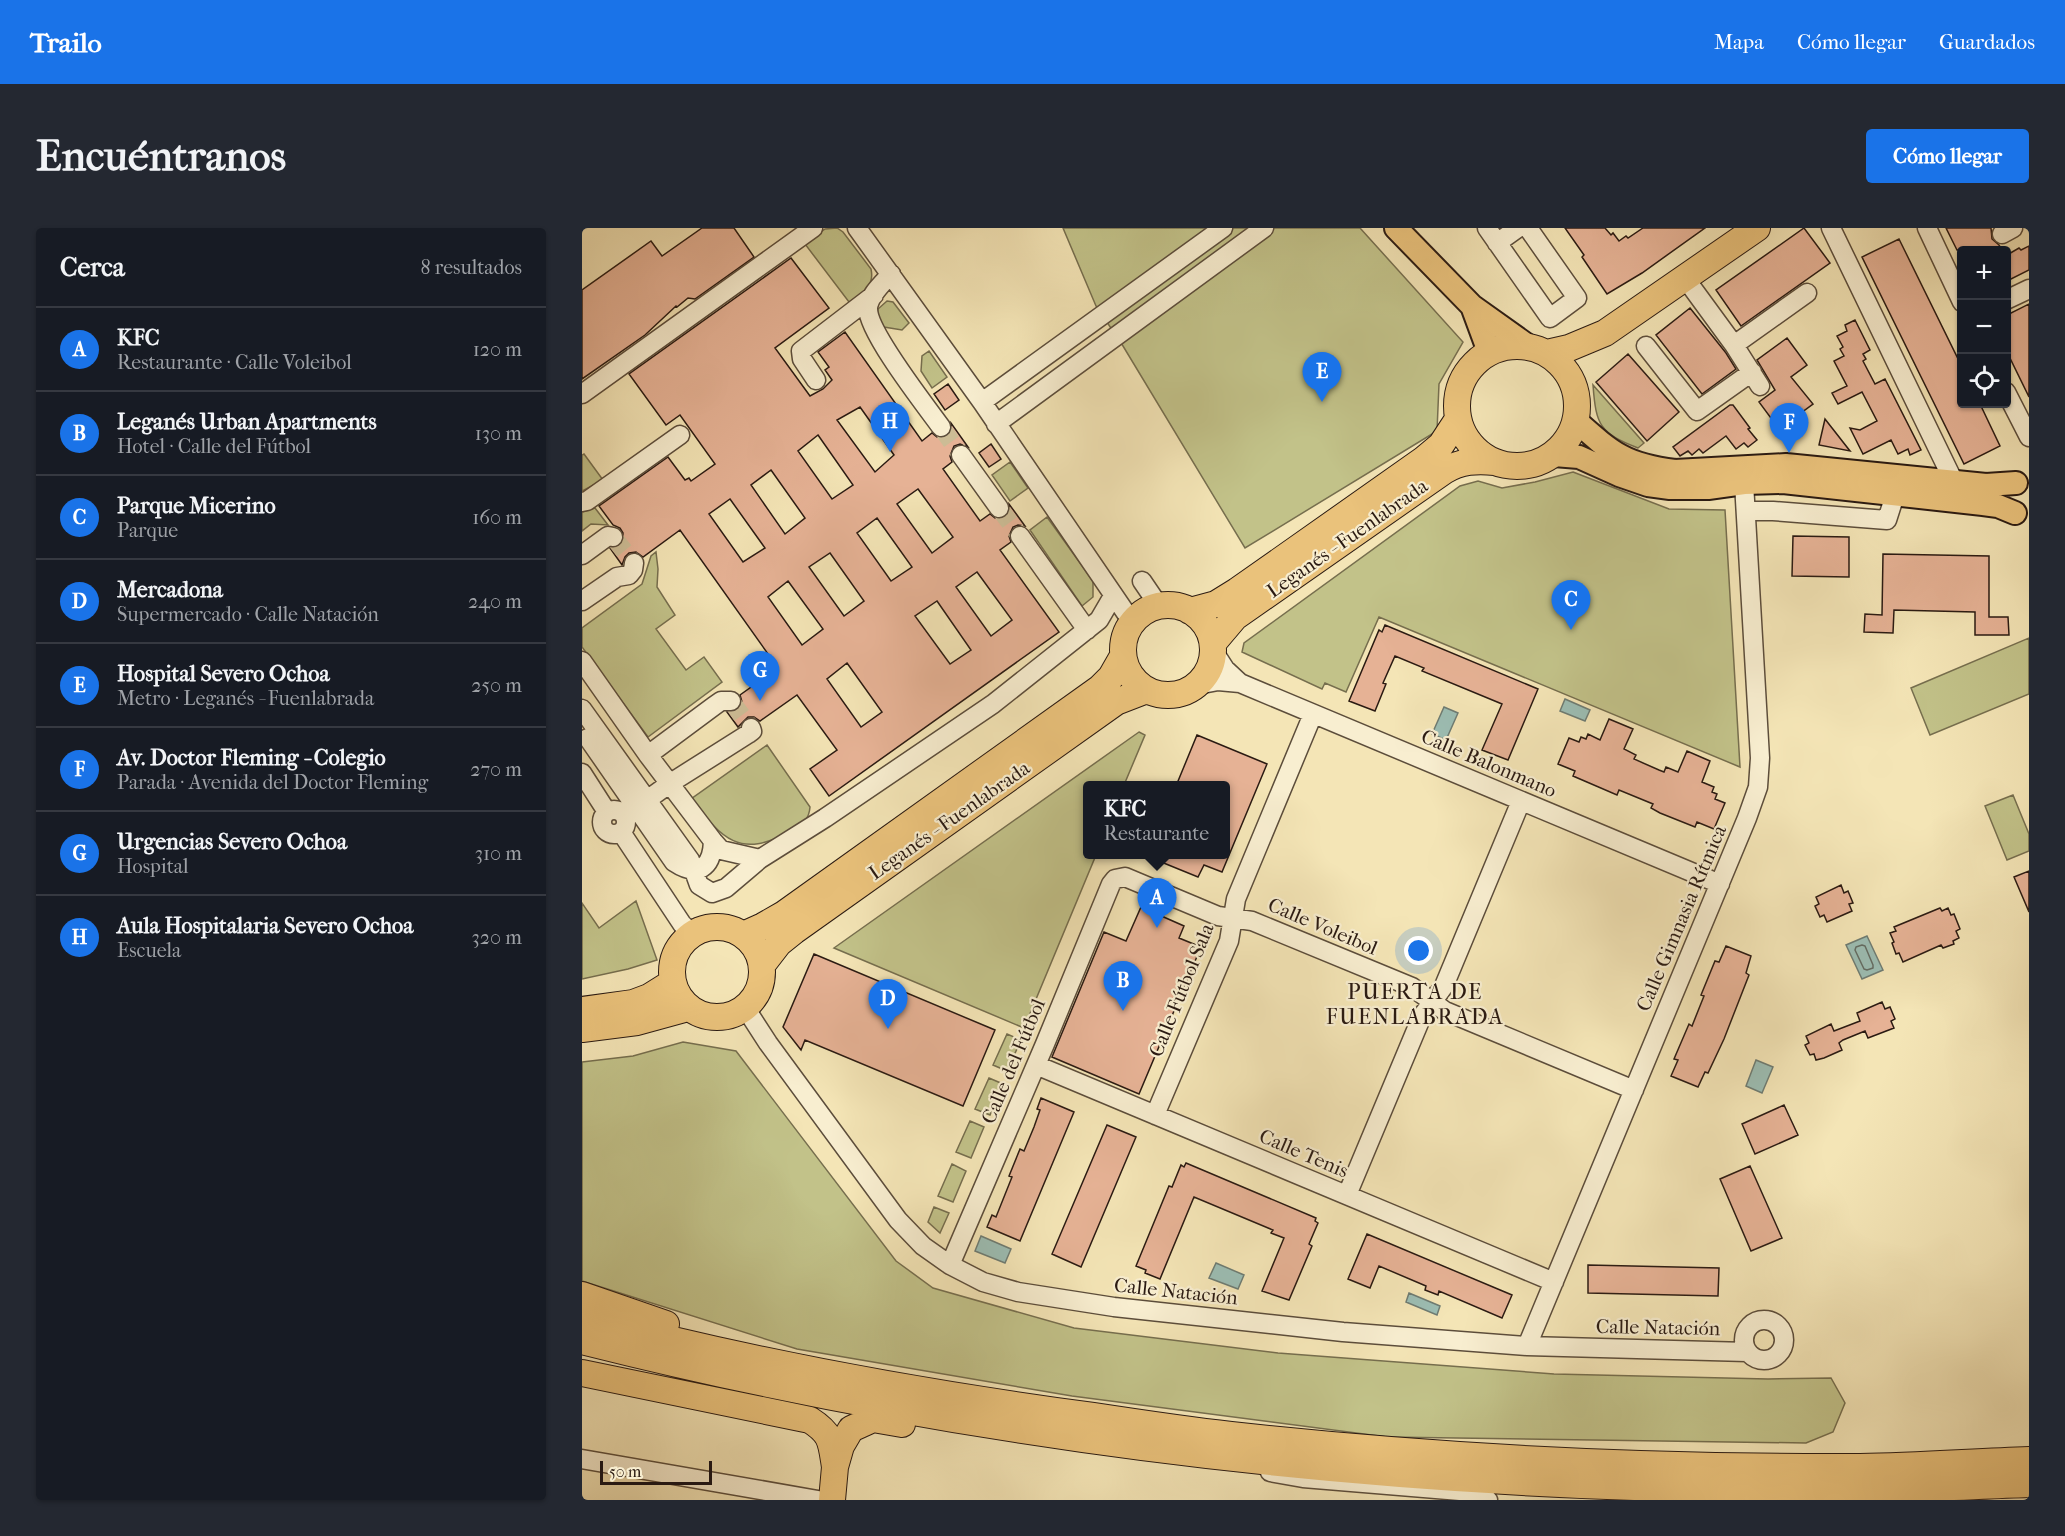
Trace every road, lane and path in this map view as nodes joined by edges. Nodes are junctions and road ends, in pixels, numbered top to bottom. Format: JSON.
{"nodes":[{"id":1,"x":813,"y":228,"type":"edge"},
{"id":2,"x":857,"y":228,"type":"edge"},
{"id":3,"x":1223,"y":228,"type":"edge"},
{"id":4,"x":1264,"y":228,"type":"edge"},
{"id":5,"x":1396,"y":228,"type":"edge"},
{"id":6,"x":1518,"y":228,"type":"edge"},
{"id":7,"x":1528,"y":228,"type":"edge"},
{"id":8,"x":1757,"y":228,"type":"edge"},
{"id":9,"x":1831,"y":228,"type":"edge"},
{"id":10,"x":1927,"y":228,"type":"edge"},
{"id":11,"x":1492,"y":235,"type":"edge"},
{"id":12,"x":891,"y":274,"type":"junction"},
{"id":13,"x":1685,"y":278,"type":"junction"},
{"id":14,"x":2029,"y":289,"type":"edge"},
{"id":15,"x":1807,"y":293,"type":"dead end"},
{"id":16,"x":874,"y":295,"type":"junction"},
{"id":17,"x":2011,"y":298,"type":"edge"},
{"id":18,"x":1961,"y":300,"type":"edge"},
{"id":19,"x":1472,"y":306,"type":"junction"},
{"id":20,"x":1605,"y":333,"type":"junction"},
{"id":21,"x":1734,"y":345,"type":"junction"},
{"id":22,"x":1646,"y":346,"type":"dead end"},
{"id":23,"x":1537,"y":349,"type":"junction"},
{"id":24,"x":1489,"y":352,"type":"junction"},
{"id":25,"x":816,"y":380,"type":"dead end"},
{"id":26,"x":1573,"y":382,"type":"junction"},
{"id":27,"x":582,"y":394,"type":"edge"},
{"id":28,"x":2011,"y":400,"type":"edge"},
{"id":29,"x":982,"y":402,"type":"junction"},
{"id":30,"x":1458,"y":419,"type":"junction"},
{"id":31,"x":1576,"y":422,"type":"junction"},
{"id":32,"x":996,"y":424,"type":"junction"},
{"id":33,"x":940,"y":427,"type":"tunnel mouth"},
{"id":34,"x":680,"y":435,"type":"dead end"},
{"id":35,"x":2029,"y":437,"type":"edge"},
{"id":36,"x":961,"y":455,"type":"tunnel mouth"},
{"id":37,"x":1554,"y":455,"type":"junction"},
{"id":38,"x":1495,"y":462,"type":"junction"},
{"id":39,"x":2023,"y":479,"type":"edge"},
{"id":40,"x":1954,"y":482,"type":"junction"},
{"id":41,"x":1744,"y":483,"type":"junction"},
{"id":42,"x":1895,"y":495,"type":"junction"},
{"id":43,"x":582,"y":502,"type":"edge"},
{"id":44,"x":999,"y":507,"type":"tunnel mouth"},
{"id":45,"x":1746,"y":511,"type":"junction"},
{"id":46,"x":2022,"y":518,"type":"edge"},
{"id":47,"x":1020,"y":536,"type":"tunnel mouth"},
{"id":48,"x":613,"y":537,"type":"dead end"},
{"id":49,"x":582,"y":555,"type":"edge"},
{"id":50,"x":634,"y":563,"type":"dead end"},
{"id":51,"x":1142,"y":581,"type":"dead end"},
{"id":52,"x":1113,"y":596,"type":"junction"},
{"id":53,"x":582,"y":601,"type":"edge"},
{"id":54,"x":1159,"y":606,"type":"junction"},
{"id":55,"x":1190,"y":611,"type":"junction"},
{"id":56,"x":1132,"y":622,"type":"junction"},
{"id":57,"x":1087,"y":630,"type":"junction"},
{"id":58,"x":1213,"y":647,"type":"junction"},
{"id":59,"x":1123,"y":656,"type":"junction"},
{"id":60,"x":582,"y":661,"type":"edge"},
{"id":61,"x":1240,"y":683,"type":"junction"},
{"id":62,"x":1197,"y":685,"type":"junction"},
{"id":63,"x":1147,"y":690,"type":"junction"},
{"id":64,"x":731,"y":701,"type":"dead end"},
{"id":65,"x":582,"y":709,"type":"edge"},
{"id":66,"x":1313,"y":714,"type":"junction"},
{"id":67,"x":751,"y":728,"type":"dead end"},
{"id":68,"x":582,"y":729,"type":"edge"},
{"id":69,"x":648,"y":755,"type":"junction"},
{"id":70,"x":582,"y":773,"type":"edge"},
{"id":71,"x":669,"y":784,"type":"junction"},
{"id":72,"x":1521,"y":801,"type":"junction"},
{"id":73,"x":632,"y":814,"type":"junction"},
{"id":74,"x":713,"y":841,"type":"junction"},
{"id":75,"x":760,"y":859,"type":"junction"},
{"id":76,"x":695,"y":870,"type":"junction"},
{"id":77,"x":1120,"y":877,"type":"joint"},
{"id":78,"x":1720,"y":884,"type":"junction"},
{"id":79,"x":1233,"y":917,"type":"junction"},
{"id":80,"x":693,"y":934,"type":"junction"},
{"id":81,"x":743,"y":935,"type":"junction"},
{"id":82,"x":762,"y":965,"type":"junction"},
{"id":83,"x":673,"y":982,"type":"junction"},
{"id":84,"x":1433,"y":1001,"type":"junction"},
{"id":85,"x":688,"y":1008,"type":"junction"},
{"id":86,"x":746,"y":1009,"type":"junction"},
{"id":87,"x":582,"y":1010,"type":"edge"},
{"id":88,"x":582,"y":1029,"type":"edge"},
{"id":89,"x":1036,"y":1065,"type":"junction"},
{"id":90,"x":1634,"y":1090,"type":"junction"},
{"id":91,"x":1155,"y":1115,"type":"junction"},
{"id":92,"x":1347,"y":1195,"type":"junction"},
{"id":93,"x":950,"y":1266,"type":"junction"},
{"id":94,"x":1554,"y":1282,"type":"junction"},
{"id":95,"x":582,"y":1295,"type":"edge"},
{"id":96,"x":582,"y":1317,"type":"edge"},
{"id":97,"x":582,"y":1341,"type":"edge"},
{"id":98,"x":1527,"y":1346,"type":"junction"},
{"id":99,"x":1741,"y":1349,"type":"dead end"},
{"id":100,"x":582,"y":1361,"type":"edge"},
{"id":101,"x":768,"y":1361,"type":"junction"},
{"id":102,"x":582,"y":1372,"type":"edge"},
{"id":103,"x":786,"y":1388,"type":"junction"},
{"id":104,"x":1108,"y":1443,"type":"junction"},
{"id":105,"x":1175,"y":1452,"type":"junction"},
{"id":106,"x":582,"y":1459,"type":"edge"},
{"id":107,"x":2029,"y":1460,"type":"edge"},
{"id":108,"x":835,"y":1467,"type":"junction"},
{"id":109,"x":2029,"y":1484,"type":"edge"},
{"id":110,"x":1861,"y":1490,"type":"junction"},
{"id":111,"x":818,"y":1500,"type":"edge"},
{"id":112,"x":832,"y":1500,"type":"edge"},
{"id":113,"x":1488,"y":1500,"type":"edge"},
{"id":114,"x":1822,"y":1500,"type":"edge"}],
"edges":[{"from":1,"to":27,"type":"street"},
{"from":2,"to":12,"type":"street"},
{"from":3,"to":29,"type":"street"},
{"from":4,"to":32,"type":"street"},
{"from":5,"to":19,"type":"main road"},
{"from":6,"to":11,"type":"street"},
{"from":7,"to":11,"type":"street"},
{"from":8,"to":13,"type":"highway"},
{"from":9,"to":40,"type":"street"},
{"from":10,"to":18,"type":"street"},
{"from":12,"to":16,"type":"street"},
{"from":12,"to":29,"type":"street"},
{"from":13,"to":20,"type":"highway"},
{"from":13,"to":21,"type":"street"},
{"from":14,"to":17,"type":"street"},
{"from":15,"to":21,"type":"street"},
{"from":16,"to":25,"type":"street"},
{"from":16,"to":33,"type":"street"},
{"from":19,"to":23,"type":"main road"},
{"from":19,"to":24,"type":"main road"},
{"from":20,"to":23,"type":"highway"},
{"from":20,"to":26,"type":"highway"},
{"from":21,"to":22,"type":"street"},
{"from":23,"to":24,"type":"highway"},
{"from":23,"to":26,"type":"highway"},
{"from":24,"to":30,"type":"highway"},
{"from":26,"to":31,"type":"highway"},
{"from":28,"to":35,"type":"street"},
{"from":29,"to":32,"type":"street"},
{"from":30,"to":38,"type":"highway"},
{"from":30,"to":55,"type":"highway","name":"Leganés - Fuenlabrada"},
{"from":31,"to":37,"type":"highway"},
{"from":31,"to":40,"type":"main road"},
{"from":32,"to":52,"type":"street"},
{"from":34,"to":43,"type":"street"},
{"from":36,"to":44,"type":"street"},
{"from":37,"to":38,"type":"highway"},
{"from":37,"to":41,"type":"main road"},
{"from":38,"to":58,"type":"highway","name":"Leganés - Fuenlabrada"},
{"from":39,"to":40,"type":"main road"},
{"from":39,"to":46,"type":"main road"},
{"from":41,"to":42,"type":"main road"},
{"from":41,"to":45,"type":"street","name":"Calle Gimnasia Rítmica"},
{"from":42,"to":45,"type":"street"},
{"from":42,"to":46,"type":"main road"},
{"from":45,"to":78,"type":"street","name":"Calle Gimnasia Rítmica"},
{"from":47,"to":57,"type":"street"},
{"from":48,"to":49,"type":"street"},
{"from":50,"to":53,"type":"street"},
{"from":51,"to":54,"type":"street"},
{"from":52,"to":56,"type":"street"},
{"from":52,"to":57,"type":"street"},
{"from":54,"to":55,"type":"highway","name":"Leganés - Fuenlabrada"},
{"from":54,"to":56,"type":"highway"},
{"from":55,"to":58,"type":"highway"},
{"from":56,"to":59,"type":"highway","name":"Leganés - Fuenlabrada"},
{"from":57,"to":75,"type":"street"},
{"from":58,"to":61,"type":"street","name":"Calle Balonmano"},
{"from":58,"to":62,"type":"highway","name":"Leganés - Fuenlabrada"},
{"from":59,"to":63,"type":"highway"},
{"from":59,"to":81,"type":"highway","name":"Leganés - Fuenlabrada"},
{"from":60,"to":69,"type":"street"},
{"from":61,"to":62,"type":"street","name":"Calle Balonmano"},
{"from":61,"to":66,"type":"street","name":"Calle Balonmano"},
{"from":62,"to":63,"type":"highway"},
{"from":63,"to":82,"type":"highway","name":"Leganés - Fuenlabrada"},
{"from":64,"to":69,"type":"street"},
{"from":65,"to":73,"type":"street"},
{"from":66,"to":72,"type":"street","name":"Calle Balonmano"},
{"from":66,"to":79,"type":"street","name":"Calle Fútbol Sala"},
{"from":67,"to":71,"type":"street"},
{"from":68,"to":73,"type":"street"},
{"from":69,"to":71,"type":"street"},
{"from":70,"to":73,"type":"street"},
{"from":71,"to":73,"type":"street"},
{"from":71,"to":74,"type":"street"},
{"from":72,"to":78,"type":"street","name":"Calle Balonmano"},
{"from":72,"to":84,"type":"street"},
{"from":73,"to":76,"type":"street"},
{"from":73,"to":80,"type":"street"},
{"from":74,"to":75,"type":"street"},
{"from":74,"to":76,"type":"street"},
{"from":75,"to":76,"type":"street"},
{"from":77,"to":79,"type":"street","name":"Calle Voleibol"},
{"from":77,"to":89,"type":"street","name":"Calle del Fútbol"},
{"from":78,"to":90,"type":"street","name":"Calle Gimnasia Rítmica"},
{"from":79,"to":84,"type":"street","name":"Calle Voleibol"},
{"from":79,"to":91,"type":"street","name":"Calle Fútbol Sala"},
{"from":80,"to":81,"type":"highway"},
{"from":80,"to":83,"type":"highway"},
{"from":81,"to":82,"type":"highway"},
{"from":82,"to":86,"type":"highway"},
{"from":83,"to":85,"type":"highway"},
{"from":83,"to":87,"type":"highway"},
{"from":84,"to":90,"type":"street","name":"Calle Voleibol"},
{"from":84,"to":92,"type":"street"},
{"from":85,"to":86,"type":"highway"},
{"from":85,"to":88,"type":"highway"},
{"from":86,"to":93,"type":"street","name":"Calle Natación"},
{"from":89,"to":91,"type":"street","name":"Calle Tenis"},
{"from":89,"to":93,"type":"street","name":"Calle del Fútbol"},
{"from":90,"to":94,"type":"street","name":"Calle Gimnasia Rítmica"},
{"from":91,"to":92,"type":"street","name":"Calle Tenis"},
{"from":92,"to":94,"type":"street","name":"Calle Tenis"},
{"from":93,"to":98,"type":"street","name":"Calle Natación"},
{"from":94,"to":98,"type":"street","name":"Calle Gimnasia Rítmica"},
{"from":95,"to":101,"type":"highway"},
{"from":96,"to":101,"type":"highway"},
{"from":97,"to":103,"type":"highway"},
{"from":98,"to":99,"type":"street","name":"Calle Natación"},
{"from":100,"to":103,"type":"highway"},
{"from":101,"to":107,"type":"highway"},
{"from":102,"to":108,"type":"highway"},
{"from":103,"to":104,"type":"highway"},
{"from":104,"to":105,"type":"highway"},
{"from":104,"to":108,"type":"highway"},
{"from":105,"to":110,"type":"highway"},
{"from":105,"to":113,"type":"street"},
{"from":106,"to":111,"type":"street"},
{"from":108,"to":112,"type":"highway"},
{"from":109,"to":110,"type":"highway"},
{"from":110,"to":114,"type":"street"}]}
